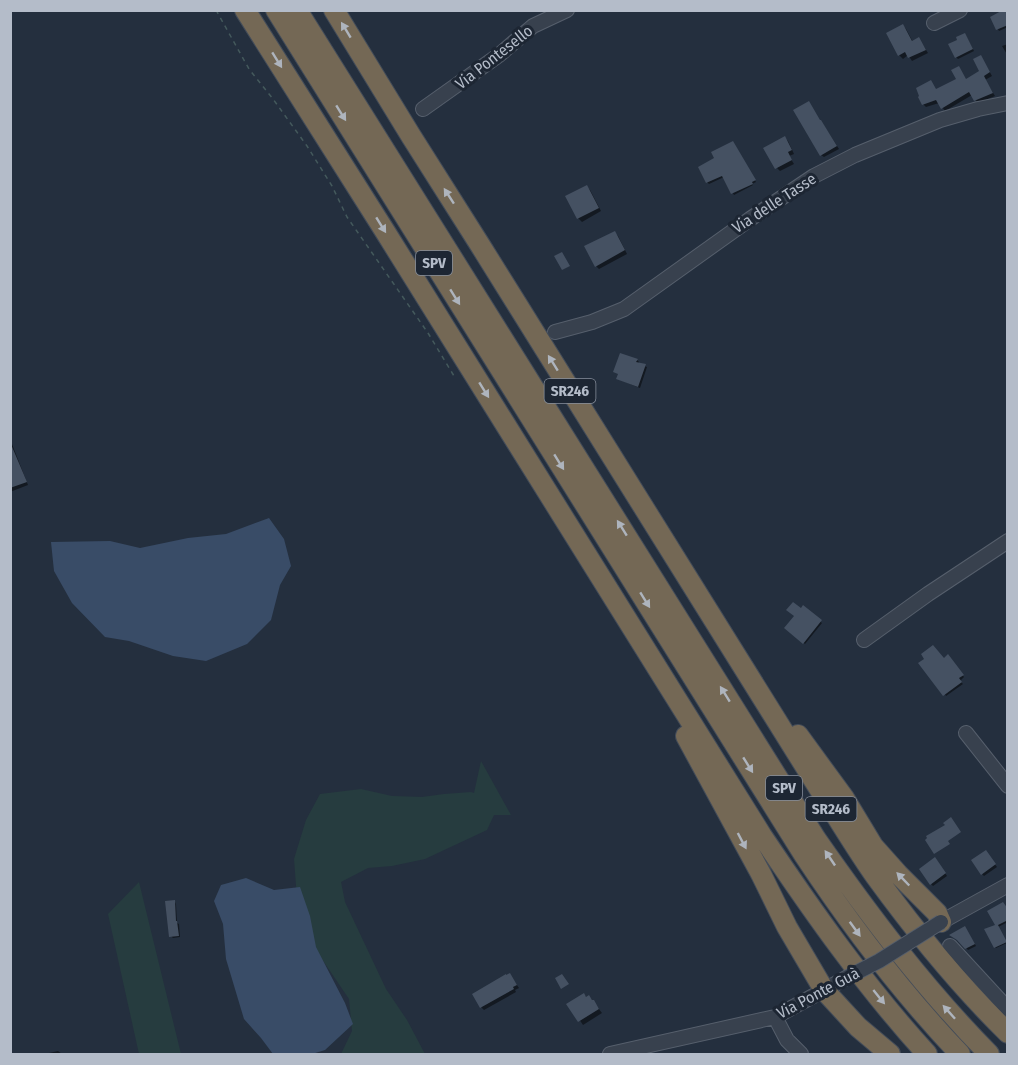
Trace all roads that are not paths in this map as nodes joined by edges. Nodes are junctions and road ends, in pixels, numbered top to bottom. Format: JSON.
{"nodes":[{"id":1,"x":245,"y":10,"type":"edge"},
{"id":2,"x":276,"y":10,"type":"edge"},
{"id":3,"x":297,"y":10,"type":"edge"},
{"id":4,"x":334,"y":10,"type":"edge"},
{"id":5,"x":567,"y":10,"type":"edge"},
{"id":6,"x":960,"y":10,"type":"edge"},
{"id":7,"x":934,"y":24,"type":"dead end"},
{"id":8,"x":1008,"y":103,"type":"edge"},
{"id":9,"x":423,"y":109,"type":"dead end"},
{"id":10,"x":555,"y":332,"type":"dead end"},
{"id":11,"x":1008,"y":541,"type":"edge"},
{"id":12,"x":681,"y":567,"type":"junction"},
{"id":13,"x":616,"y":604,"type":"junction"},
{"id":14,"x":864,"y":640,"type":"dead end"},
{"id":15,"x":966,"y":733,"type":"dead end"},
{"id":16,"x":1008,"y":786,"type":"edge"},
{"id":17,"x":1008,"y":885,"type":"edge"},
{"id":18,"x":941,"y":922,"type":"junction"},
{"id":19,"x":950,"y":946,"type":"dead end"},
{"id":20,"x":824,"y":990,"type":"junction"},
{"id":21,"x":1008,"y":1010,"type":"edge"},
{"id":22,"x":775,"y":1017,"type":"junction"},
{"id":23,"x":1008,"y":1033,"type":"edge"},
{"id":24,"x":610,"y":1054,"type":"edge"},
{"id":25,"x":801,"y":1054,"type":"edge"},
{"id":26,"x":890,"y":1054,"type":"edge"},
{"id":27,"x":927,"y":1054,"type":"edge"},
{"id":28,"x":960,"y":1054,"type":"edge"},
{"id":29,"x":989,"y":1054,"type":"edge"}],
"edges":[{"from":1,"to":13,"type":"highway","one_way":true},
{"from":2,"to":28,"type":"highway","number":"SPV","one_way":true},
{"from":29,"to":3,"type":"highway","number":"SPV","one_way":true},
{"from":12,"to":4,"type":"highway","number":"SR246","one_way":true},
{"from":5,"to":9,"type":"street","name":"Via Pontesello"},
{"from":6,"to":7,"type":"street"},
{"from":8,"to":10,"type":"street","name":"Via delle Tasse"},
{"from":11,"to":14,"type":"street"},
{"from":18,"to":12,"type":"highway","one_way":true},
{"from":12,"to":23,"type":"highway","number":"SR246"},
{"from":13,"to":20,"type":"highway","one_way":true},
{"from":13,"to":27,"type":"highway","one_way":true},
{"from":15,"to":16,"type":"street"},
{"from":17,"to":18,"type":"street","name":"Via Ponte Guà"},
{"from":18,"to":20,"type":"street","name":"Via Ponte Guà","bridge":true},
{"from":19,"to":21,"type":"street"},
{"from":20,"to":22,"type":"street","name":"Via Ponte Guà"},
{"from":20,"to":26,"type":"highway"},
{"from":22,"to":24,"type":"street","name":"Via Ponte Guà"},
{"from":22,"to":25,"type":"street"}]}
